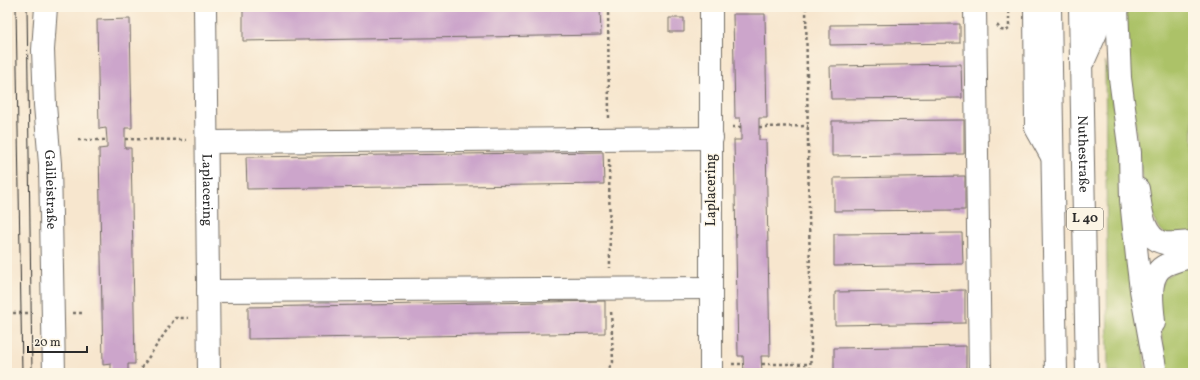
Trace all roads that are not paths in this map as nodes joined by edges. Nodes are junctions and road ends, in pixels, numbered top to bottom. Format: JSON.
{"nodes":[{"id":1,"x":46,"y":7,"type":"edge"},
{"id":2,"x":205,"y":7,"type":"edge"},
{"id":3,"x":711,"y":7,"type":"edge"},
{"id":4,"x":975,"y":7,"type":"edge"},
{"id":5,"x":1034,"y":7,"type":"edge"},
{"id":6,"x":1050,"y":7,"type":"edge"},
{"id":7,"x":1080,"y":7,"type":"edge"},
{"id":8,"x":1099,"y":7,"type":"edge"},
{"id":9,"x":1117,"y":7,"type":"edge"},
{"id":10,"x":1082,"y":65,"type":"junction"},
{"id":11,"x":712,"y":138,"type":"junction"},
{"id":12,"x":207,"y":142,"type":"junction"},
{"id":13,"x":1130,"y":153,"type":"junction"},
{"id":14,"x":1052,"y":158,"type":"junction"},
{"id":15,"x":1193,"y":242,"type":"edge"},
{"id":16,"x":1193,"y":256,"type":"edge"},
{"id":17,"x":711,"y":288,"type":"junction"},
{"id":18,"x":208,"y":291,"type":"junction"},
{"id":19,"x":1155,"y":368,"type":"edge"},
{"id":20,"x":54,"y":373,"type":"edge"},
{"id":21,"x":209,"y":373,"type":"edge"},
{"id":22,"x":711,"y":373,"type":"edge"},
{"id":23,"x":980,"y":373,"type":"edge"},
{"id":24,"x":1056,"y":373,"type":"edge"},
{"id":25,"x":1087,"y":373,"type":"edge"}],
"edges":[{"from":1,"to":20,"type":"main road","name":"Galileistraße"},
{"from":2,"to":12,"type":"main road","name":"Laplacering"},
{"from":3,"to":11,"type":"main road","name":"Laplacering"},
{"from":4,"to":23,"type":"main road"},
{"from":5,"to":14,"type":"main road"},
{"from":6,"to":14,"type":"main road","number":"L 40"},
{"from":7,"to":10,"type":"main road","name":"Nuthestraße","number":"L 40"},
{"from":8,"to":10,"type":"main road"},
{"from":9,"to":13,"type":"main road"},
{"from":10,"to":25,"type":"main road","name":"Nuthestraße","number":"L 40"},
{"from":11,"to":12,"type":"main road"},
{"from":11,"to":17,"type":"main road","name":"Laplacering"},
{"from":12,"to":18,"type":"main road","name":"Laplacering"},
{"from":13,"to":15,"type":"main road"},
{"from":13,"to":19,"type":"main road"},
{"from":14,"to":24,"type":"main road","number":"L 40"},
{"from":16,"to":19,"type":"main road"},
{"from":17,"to":18,"type":"main road"},
{"from":17,"to":22,"type":"main road","name":"Laplacering"},
{"from":18,"to":21,"type":"main road","name":"Laplacering"}]}
